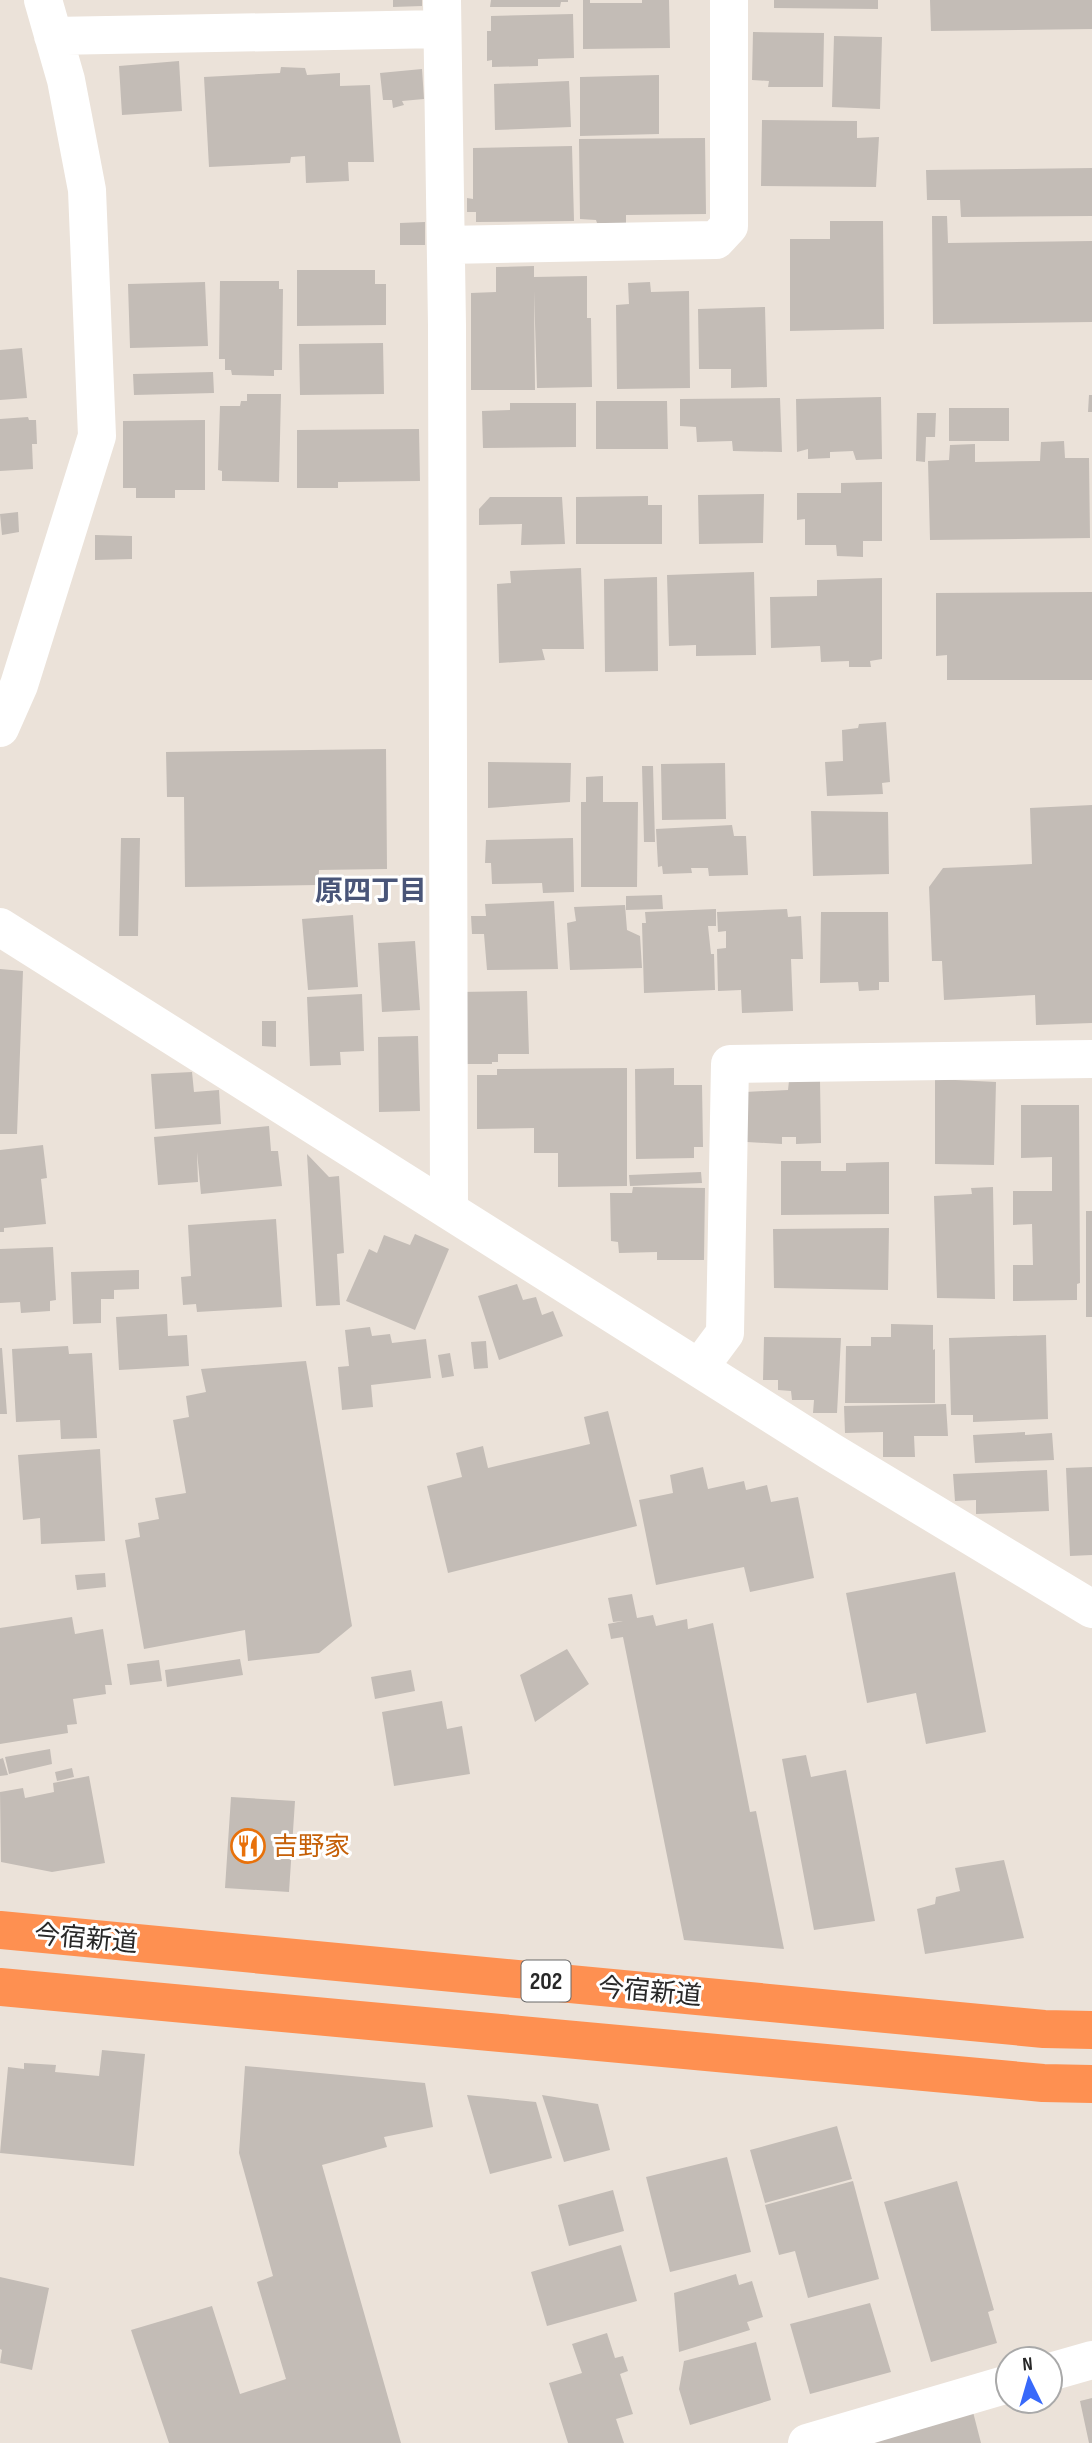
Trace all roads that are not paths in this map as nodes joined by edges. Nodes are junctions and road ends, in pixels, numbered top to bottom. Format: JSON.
{"nodes":[{"id":1,"x":43,"y":0,"type":"edge"},
{"id":2,"x":729,"y":0,"type":"edge"},
{"id":3,"x":442,"y":14,"type":"edge"},
{"id":4,"x":53,"y":36,"type":"junction"},
{"id":5,"x":446,"y":245,"type":"junction"},
{"id":6,"x":0,"y":728,"type":"edge"},
{"id":7,"x":0,"y":927,"type":"edge"},
{"id":8,"x":1092,"y":1059,"type":"edge"},
{"id":9,"x":449,"y":1210,"type":"junction"},
{"id":10,"x":699,"y":1368,"type":"junction"},
{"id":11,"x":1092,"y":1609,"type":"edge"},
{"id":12,"x":0,"y":1930,"type":"edge"},
{"id":13,"x":0,"y":1987,"type":"edge"},
{"id":14,"x":1092,"y":2030,"type":"edge"},
{"id":15,"x":1092,"y":2084,"type":"edge"},
{"id":16,"x":1092,"y":2360,"type":"edge"},
{"id":17,"x":1064,"y":2368,"type":"edge"},
{"id":18,"x":994,"y":2388,"type":"edge"},
{"id":19,"x":807,"y":2443,"type":"edge"}],
"edges":[{"from":1,"to":4,"type":"street"},
{"from":2,"to":5,"type":"street"},
{"from":3,"to":4,"type":"street"},
{"from":3,"to":5,"type":"street"},
{"from":4,"to":6,"type":"street"},
{"from":5,"to":9,"type":"street"},
{"from":7,"to":9,"type":"street"},
{"from":8,"to":10,"type":"street"},
{"from":9,"to":10,"type":"street"},
{"from":10,"to":11,"type":"street"},
{"from":12,"to":14,"type":"highway","name":"今宿新道","number":"202"},
{"from":13,"to":15,"type":"highway","number":"202"},
{"from":16,"to":17,"type":"street"},
{"from":18,"to":19,"type":"street"}]}
